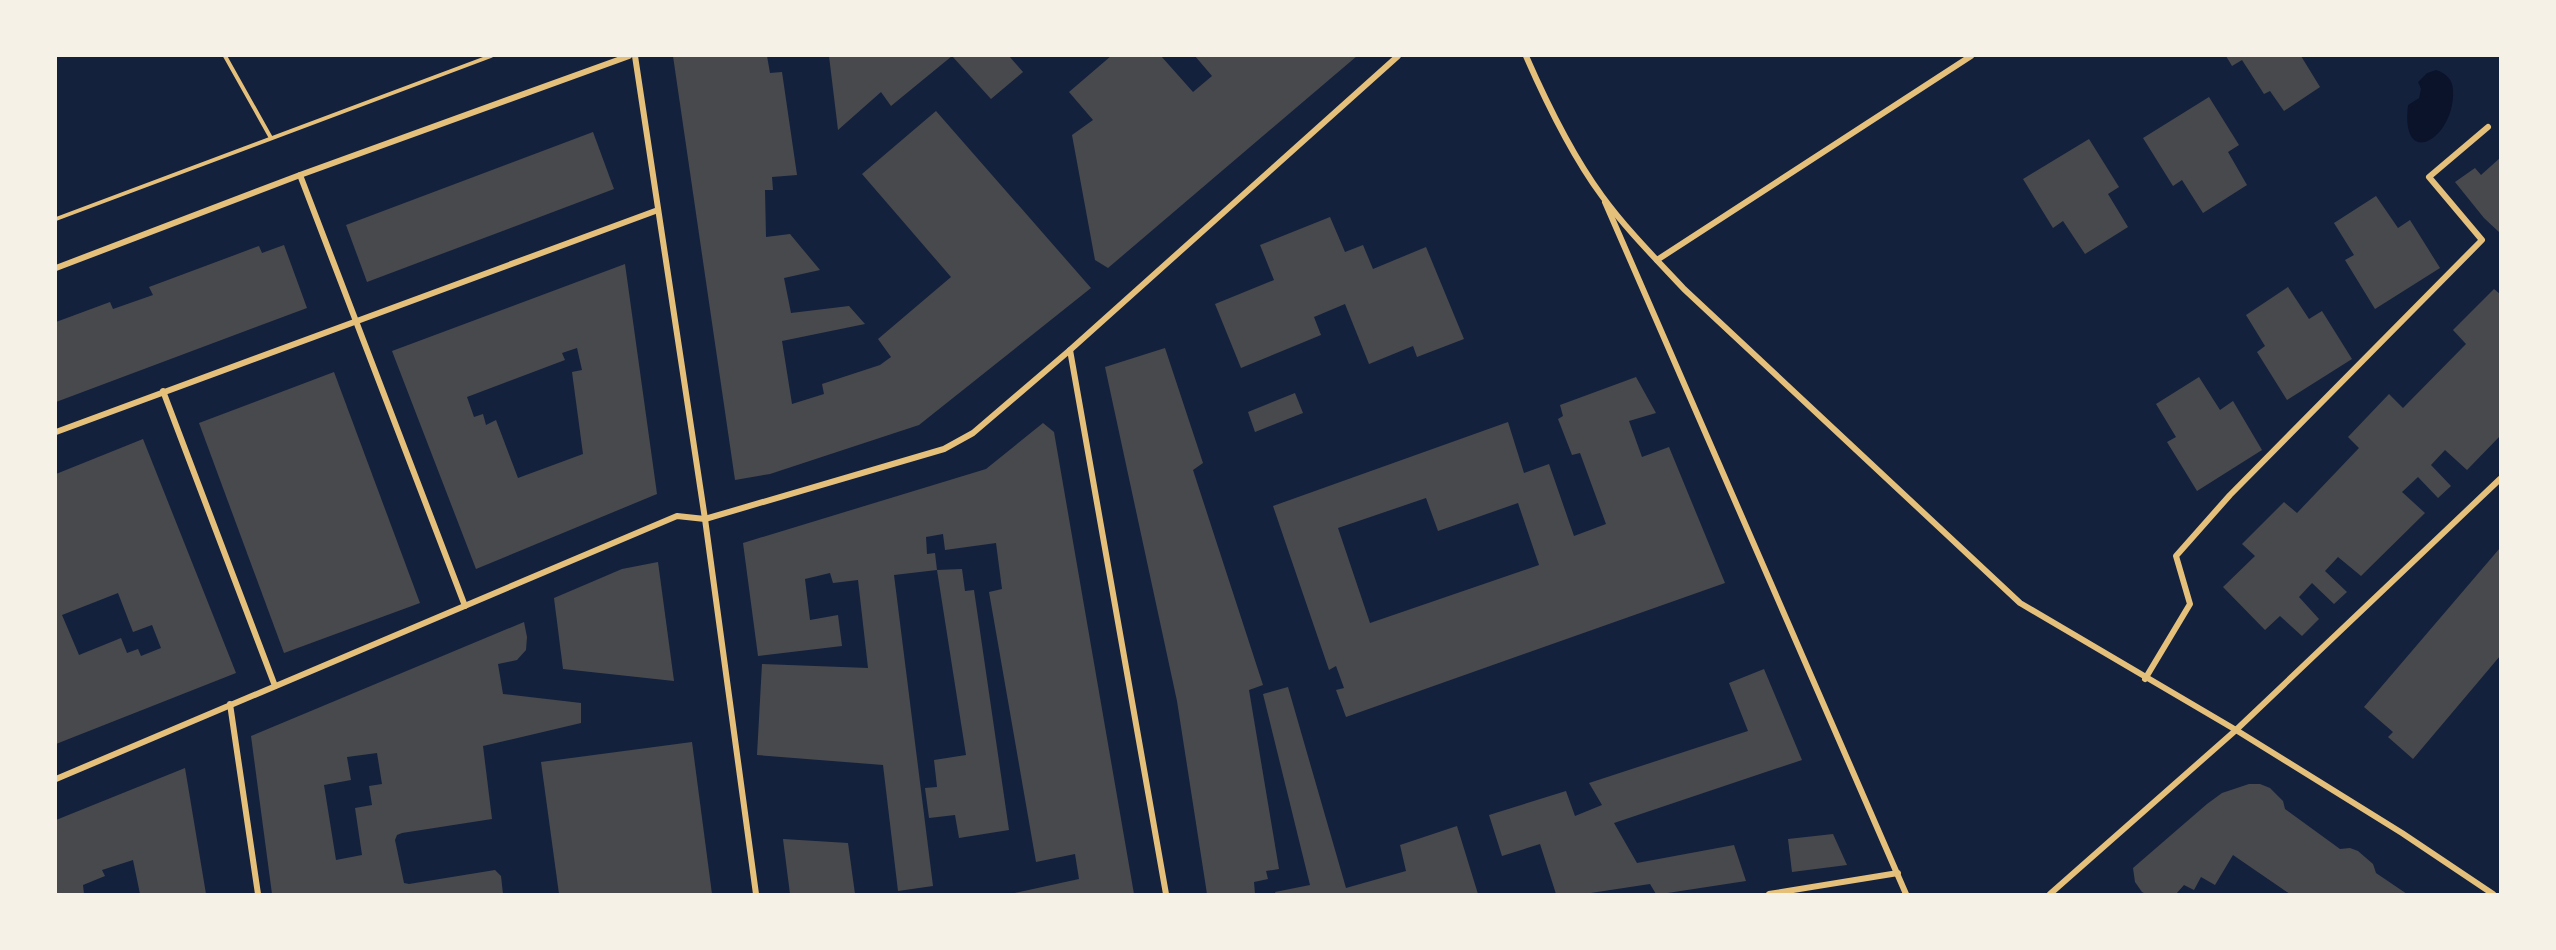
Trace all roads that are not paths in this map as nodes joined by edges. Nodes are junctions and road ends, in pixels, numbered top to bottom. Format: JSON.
{"nodes":[{"id":1,"x":628,"y":56,"type":"edge"},
{"id":2,"x":634,"y":56,"type":"edge"},
{"id":3,"x":1398,"y":56,"type":"edge"},
{"id":4,"x":1526,"y":56,"type":"edge"},
{"id":5,"x":1971,"y":56,"type":"edge"},
{"id":6,"x":2488,"y":127,"type":"dead end"},
{"id":7,"x":300,"y":175,"type":"junction"},
{"id":8,"x":1602,"y":196,"type":"junction"},
{"id":9,"x":658,"y":210,"type":"junction"},
{"id":10,"x":1658,"y":260,"type":"junction"},
{"id":11,"x":56,"y":268,"type":"edge"},
{"id":12,"x":356,"y":320,"type":"junction"},
{"id":13,"x":1070,"y":350,"type":"junction"},
{"id":14,"x":163,"y":391,"type":"junction"},
{"id":15,"x":56,"y":432,"type":"edge"},
{"id":16,"x":2500,"y":479,"type":"edge"},
{"id":17,"x":705,"y":519,"type":"junction"},
{"id":18,"x":465,"y":606,"type":"junction"},
{"id":19,"x":2145,"y":679,"type":"junction"},
{"id":20,"x":275,"y":686,"type":"junction"},
{"id":21,"x":230,"y":704,"type":"junction"},
{"id":22,"x":2236,"y":730,"type":"junction"},
{"id":23,"x":56,"y":779,"type":"edge"},
{"id":24,"x":1898,"y":873,"type":"junction"},
{"id":25,"x":258,"y":894,"type":"edge"},
{"id":26,"x":756,"y":894,"type":"edge"},
{"id":27,"x":1166,"y":894,"type":"edge"},
{"id":28,"x":1769,"y":894,"type":"edge"},
{"id":29,"x":1906,"y":894,"type":"edge"},
{"id":30,"x":2050,"y":894,"type":"edge"},
{"id":31,"x":2493,"y":894,"type":"edge"}],
"edges":[{"from":1,"to":7,"type":"street"},
{"from":2,"to":9,"type":"street"},
{"from":3,"to":13,"type":"street"},
{"from":4,"to":8,"type":"street"},
{"from":5,"to":10,"type":"street"},
{"from":6,"to":19,"type":"street"},
{"from":7,"to":11,"type":"street"},
{"from":7,"to":12,"type":"street"},
{"from":8,"to":10,"type":"street"},
{"from":8,"to":24,"type":"street"},
{"from":9,"to":12,"type":"street"},
{"from":9,"to":17,"type":"street"},
{"from":10,"to":19,"type":"street"},
{"from":12,"to":14,"type":"street"},
{"from":12,"to":18,"type":"street"},
{"from":13,"to":17,"type":"street"},
{"from":13,"to":27,"type":"street"},
{"from":14,"to":15,"type":"street"},
{"from":14,"to":20,"type":"street"},
{"from":16,"to":22,"type":"street"},
{"from":17,"to":18,"type":"street"},
{"from":17,"to":26,"type":"street"},
{"from":18,"to":20,"type":"street"},
{"from":19,"to":22,"type":"street"},
{"from":20,"to":21,"type":"street"},
{"from":21,"to":23,"type":"street"},
{"from":21,"to":25,"type":"street"},
{"from":22,"to":30,"type":"street"},
{"from":22,"to":31,"type":"street"},
{"from":24,"to":28,"type":"street"},
{"from":24,"to":29,"type":"street"}]}
